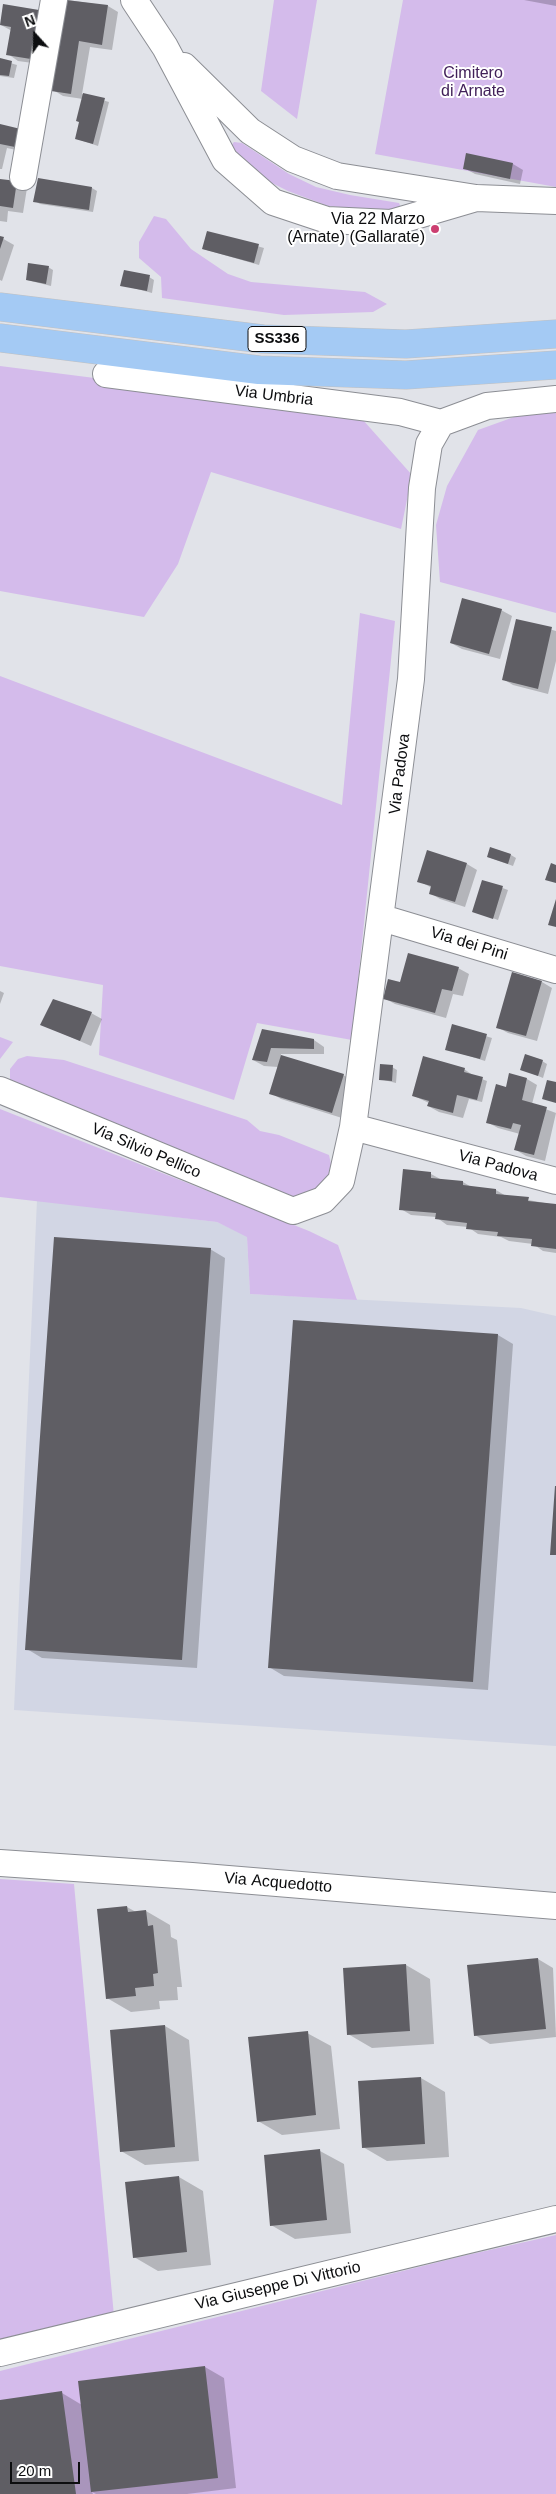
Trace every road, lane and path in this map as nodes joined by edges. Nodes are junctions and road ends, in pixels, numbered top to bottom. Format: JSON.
{"nodes":[{"id":1,"x":54,"y":0,"type":"edge"},
{"id":2,"x":134,"y":0,"type":"edge"},
{"id":3,"x":164,"y":47,"type":"junction"},
{"id":4,"x":22,"y":177,"type":"dead end"},
{"id":5,"x":476,"y":198,"type":"junction"},
{"id":6,"x":556,"y":201,"type":"edge"},
{"id":7,"x":0,"y":307,"type":"edge"},
{"id":8,"x":556,"y":334,"type":"edge"},
{"id":9,"x":0,"y":338,"type":"edge"},
{"id":10,"x":556,"y":365,"type":"edge"},
{"id":11,"x":106,"y":374,"type":"dead end"},
{"id":12,"x":556,"y":399,"type":"edge"},
{"id":13,"x":441,"y":424,"type":"junction"},
{"id":14,"x":382,"y":918,"type":"junction"},
{"id":15,"x":556,"y":970,"type":"edge"},
{"id":16,"x":0,"y":1090,"type":"edge"},
{"id":17,"x":353,"y":1127,"type":"junction"},
{"id":18,"x":556,"y":1181,"type":"edge"},
{"id":19,"x":293,"y":1211,"type":"joint"},
{"id":20,"x":0,"y":1862,"type":"edge"},
{"id":21,"x":556,"y":1906,"type":"edge"},
{"id":22,"x":556,"y":2220,"type":"edge"},
{"id":23,"x":0,"y":2353,"type":"edge"}],
"edges":[{"from":1,"to":4,"type":"street"},
{"from":2,"to":3,"type":"street"},
{"from":3,"to":5,"type":"street"},
{"from":3,"to":5,"type":"street"},
{"from":5,"to":6,"type":"street"},
{"from":7,"to":8,"type":"highway","number":"SS336"},
{"from":9,"to":10,"type":"highway","number":"SS336"},
{"from":11,"to":13,"type":"street","name":"Via Umbria"},
{"from":12,"to":13,"type":"street"},
{"from":13,"to":14,"type":"street","name":"Via Padova"},
{"from":14,"to":15,"type":"street","name":"Via dei Pini"},
{"from":14,"to":17,"type":"street","name":"Via Padova"},
{"from":16,"to":19,"type":"street","name":"Via Silvio Pellico"},
{"from":17,"to":18,"type":"street","name":"Via Padova"},
{"from":17,"to":19,"type":"street","name":"Via Padova"},
{"from":20,"to":21,"type":"street","name":"Via Acquedotto"},
{"from":22,"to":23,"type":"street","name":"Via Giuseppe Di Vittorio"}]}
